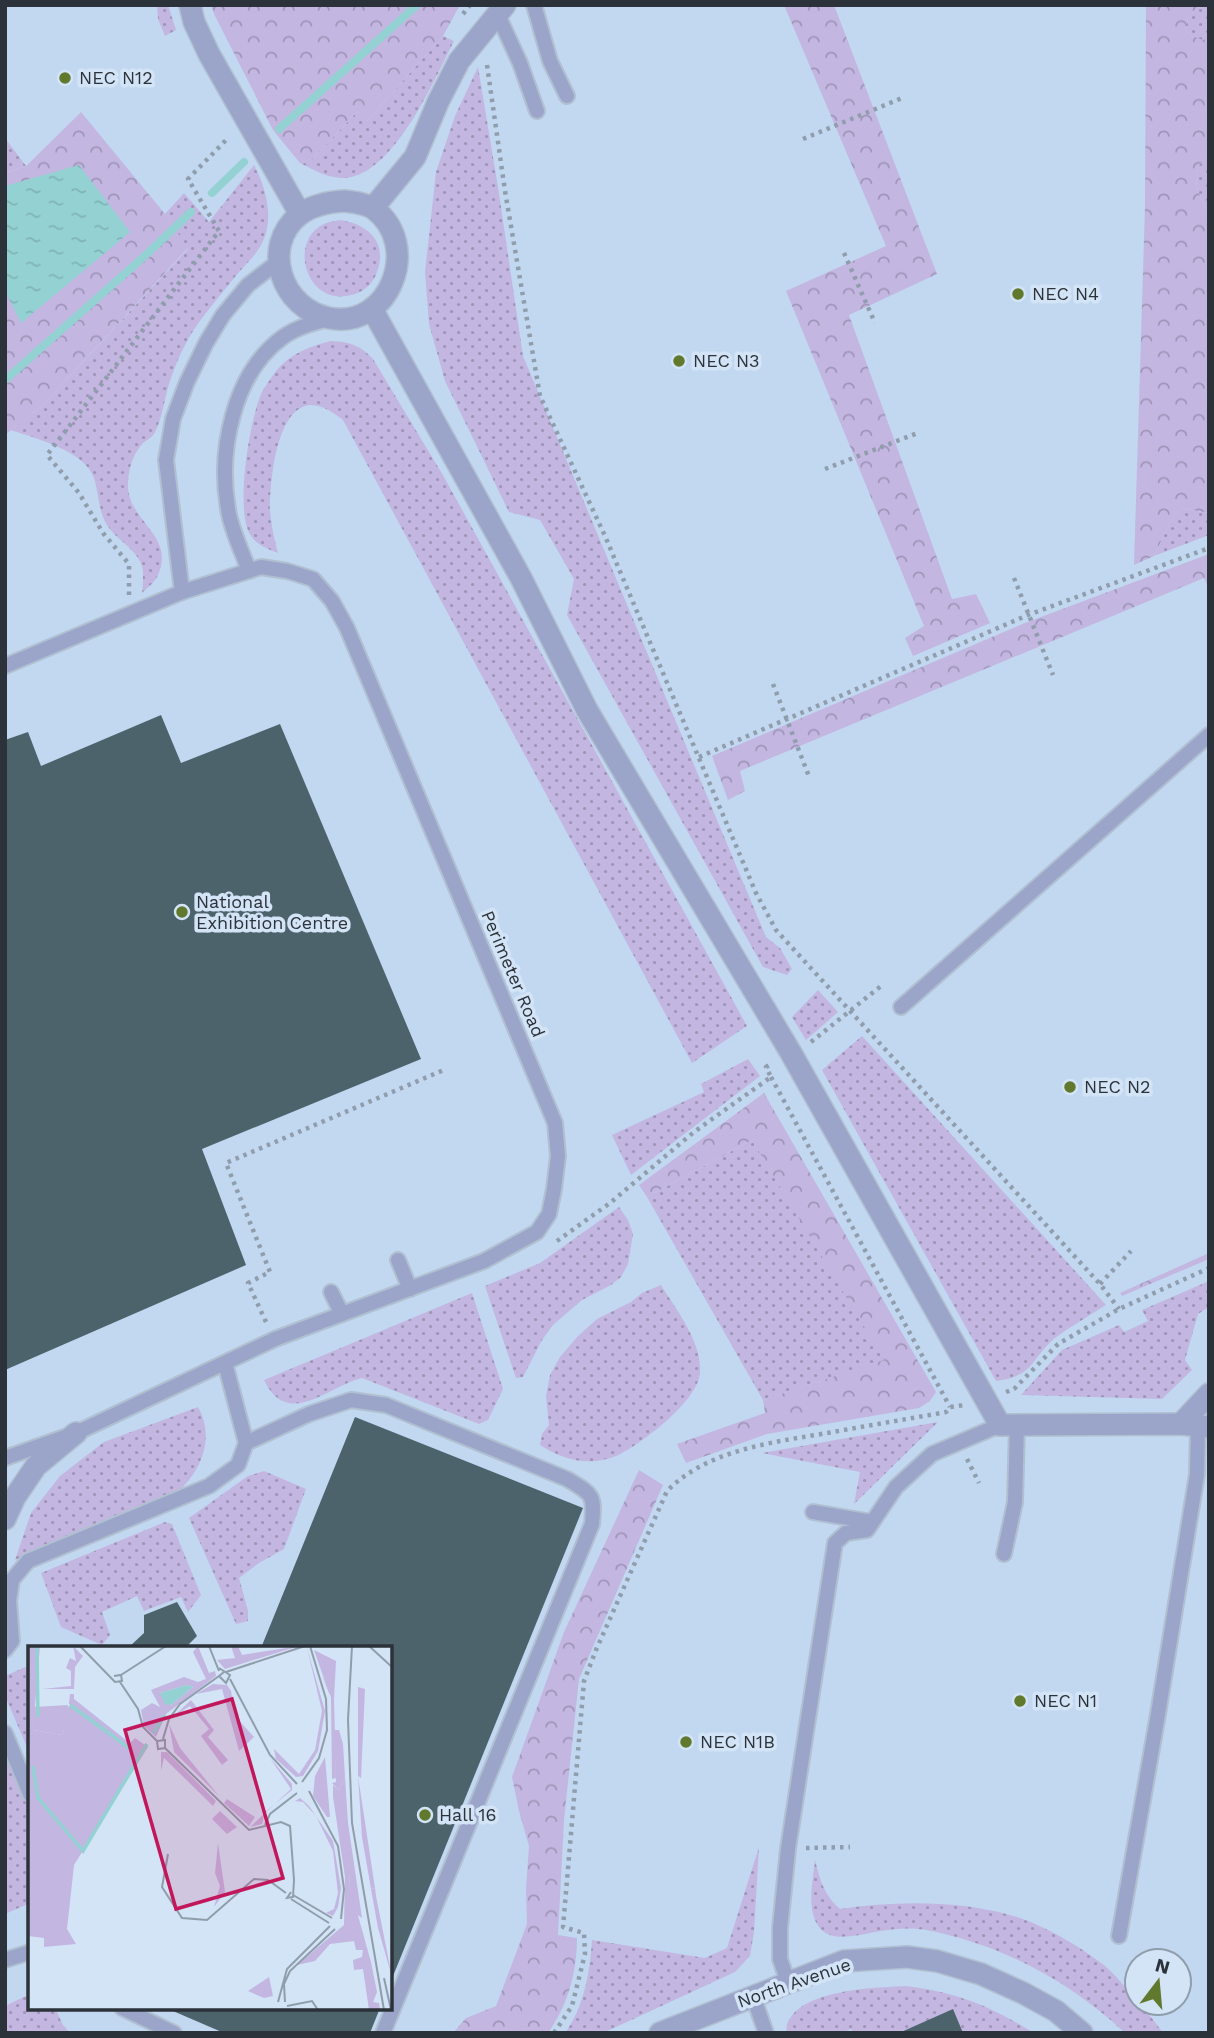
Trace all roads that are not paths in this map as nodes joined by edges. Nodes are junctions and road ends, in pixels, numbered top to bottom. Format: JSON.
{"nodes":[{"id":1,"x":190,"y":5,"type":"edge"},
{"id":2,"x":534,"y":5,"type":"edge"},
{"id":3,"x":501,"y":9,"type":"edge"},
{"id":4,"x":567,"y":96,"type":"dead end"},
{"id":5,"x":537,"y":110,"type":"dead end"},
{"id":6,"x":373,"y":208,"type":"junction"},
{"id":7,"x":300,"y":214,"type":"junction"},
{"id":8,"x":279,"y":261,"type":"junction"},
{"id":9,"x":372,"y":309,"type":"junction"},
{"id":10,"x":330,"y":318,"type":"junction"},
{"id":11,"x":249,"y":571,"type":"junction"},
{"id":12,"x":182,"y":592,"type":"junction"},
{"id":13,"x":5,"y":666,"type":"edge"},
{"id":14,"x":1209,"y":735,"type":"edge"},
{"id":15,"x":901,"y":1007,"type":"dead end"},
{"id":16,"x":398,"y":1260,"type":"dead end"},
{"id":17,"x":410,"y":1289,"type":"junction"},
{"id":18,"x":331,"y":1292,"type":"dead end"},
{"id":19,"x":342,"y":1314,"type":"junction"},
{"id":20,"x":225,"y":1363,"type":"junction"},
{"id":21,"x":1209,"y":1394,"type":"edge"},
{"id":22,"x":1009,"y":1425,"type":"junction"},
{"id":23,"x":1196,"y":1425,"type":"edge"},
{"id":24,"x":76,"y":1433,"type":"junction"},
{"id":25,"x":246,"y":1443,"type":"junction"},
{"id":26,"x":5,"y":1458,"type":"edge"},
{"id":27,"x":813,"y":1512,"type":"dead end"},
{"id":28,"x":5,"y":1519,"type":"edge"},
{"id":29,"x":872,"y":1522,"type":"junction"},
{"id":30,"x":1004,"y":1554,"type":"dead end"},
{"id":31,"x":8,"y":1621,"type":"edge"},
{"id":32,"x":5,"y":1650,"type":"edge"},
{"id":33,"x":5,"y":1733,"type":"edge"},
{"id":34,"x":28,"y":1789,"type":"edge"},
{"id":35,"x":1119,"y":1936,"type":"dead end"},
{"id":36,"x":28,"y":1953,"type":"edge"},
{"id":37,"x":5,"y":1960,"type":"edge"},
{"id":38,"x":788,"y":1982,"type":"junction"},
{"id":39,"x":752,"y":1996,"type":"junction"},
{"id":40,"x":126,"y":2010,"type":"edge"},
{"id":41,"x":174,"y":2033,"type":"edge"},
{"id":42,"x":383,"y":2033,"type":"edge"},
{"id":43,"x":660,"y":2033,"type":"edge"},
{"id":44,"x":766,"y":2033,"type":"edge"},
{"id":45,"x":1082,"y":2033,"type":"edge"}],
"edges":[{"from":1,"to":7,"type":"street"},
{"from":2,"to":4,"type":"lane"},
{"from":3,"to":5,"type":"lane"},
{"from":3,"to":6,"type":"street"},
{"from":6,"to":7,"type":"street"},
{"from":6,"to":9,"type":"street"},
{"from":7,"to":8,"type":"street"},
{"from":8,"to":10,"type":"street"},
{"from":8,"to":12,"type":"lane"},
{"from":9,"to":10,"type":"street"},
{"from":9,"to":22,"type":"street"},
{"from":10,"to":11,"type":"lane"},
{"from":11,"to":12,"type":"lane","name":"Perimeter Road"},
{"from":11,"to":17,"type":"lane","name":"Perimeter Road"},
{"from":12,"to":13,"type":"lane","name":"Perimeter Road"},
{"from":14,"to":15,"type":"lane"},
{"from":16,"to":17,"type":"lane"},
{"from":17,"to":19,"type":"lane","name":"Perimeter Road"},
{"from":18,"to":19,"type":"lane"},
{"from":19,"to":20,"type":"lane","name":"Perimeter Road"},
{"from":20,"to":24,"type":"lane","name":"Perimeter Road"},
{"from":20,"to":25,"type":"lane"},
{"from":21,"to":23,"type":"street"},
{"from":22,"to":23,"type":"street"},
{"from":22,"to":29,"type":"lane"},
{"from":22,"to":30,"type":"lane"},
{"from":23,"to":35,"type":"lane"},
{"from":24,"to":26,"type":"lane","name":"Perimeter Road"},
{"from":24,"to":28,"type":"street"},
{"from":25,"to":31,"type":"lane"},
{"from":25,"to":42,"type":"lane"},
{"from":27,"to":29,"type":"lane"},
{"from":29,"to":38,"type":"lane"},
{"from":31,"to":32,"type":"lane"},
{"from":33,"to":34,"type":"lane"},
{"from":36,"to":37,"type":"lane"},
{"from":38,"to":39,"type":"street","name":"North Avenue"},
{"from":38,"to":45,"type":"street","name":"North Avenue"},
{"from":39,"to":43,"type":"street","name":"North Avenue"},
{"from":39,"to":44,"type":"lane"},
{"from":40,"to":41,"type":"lane"}]}
